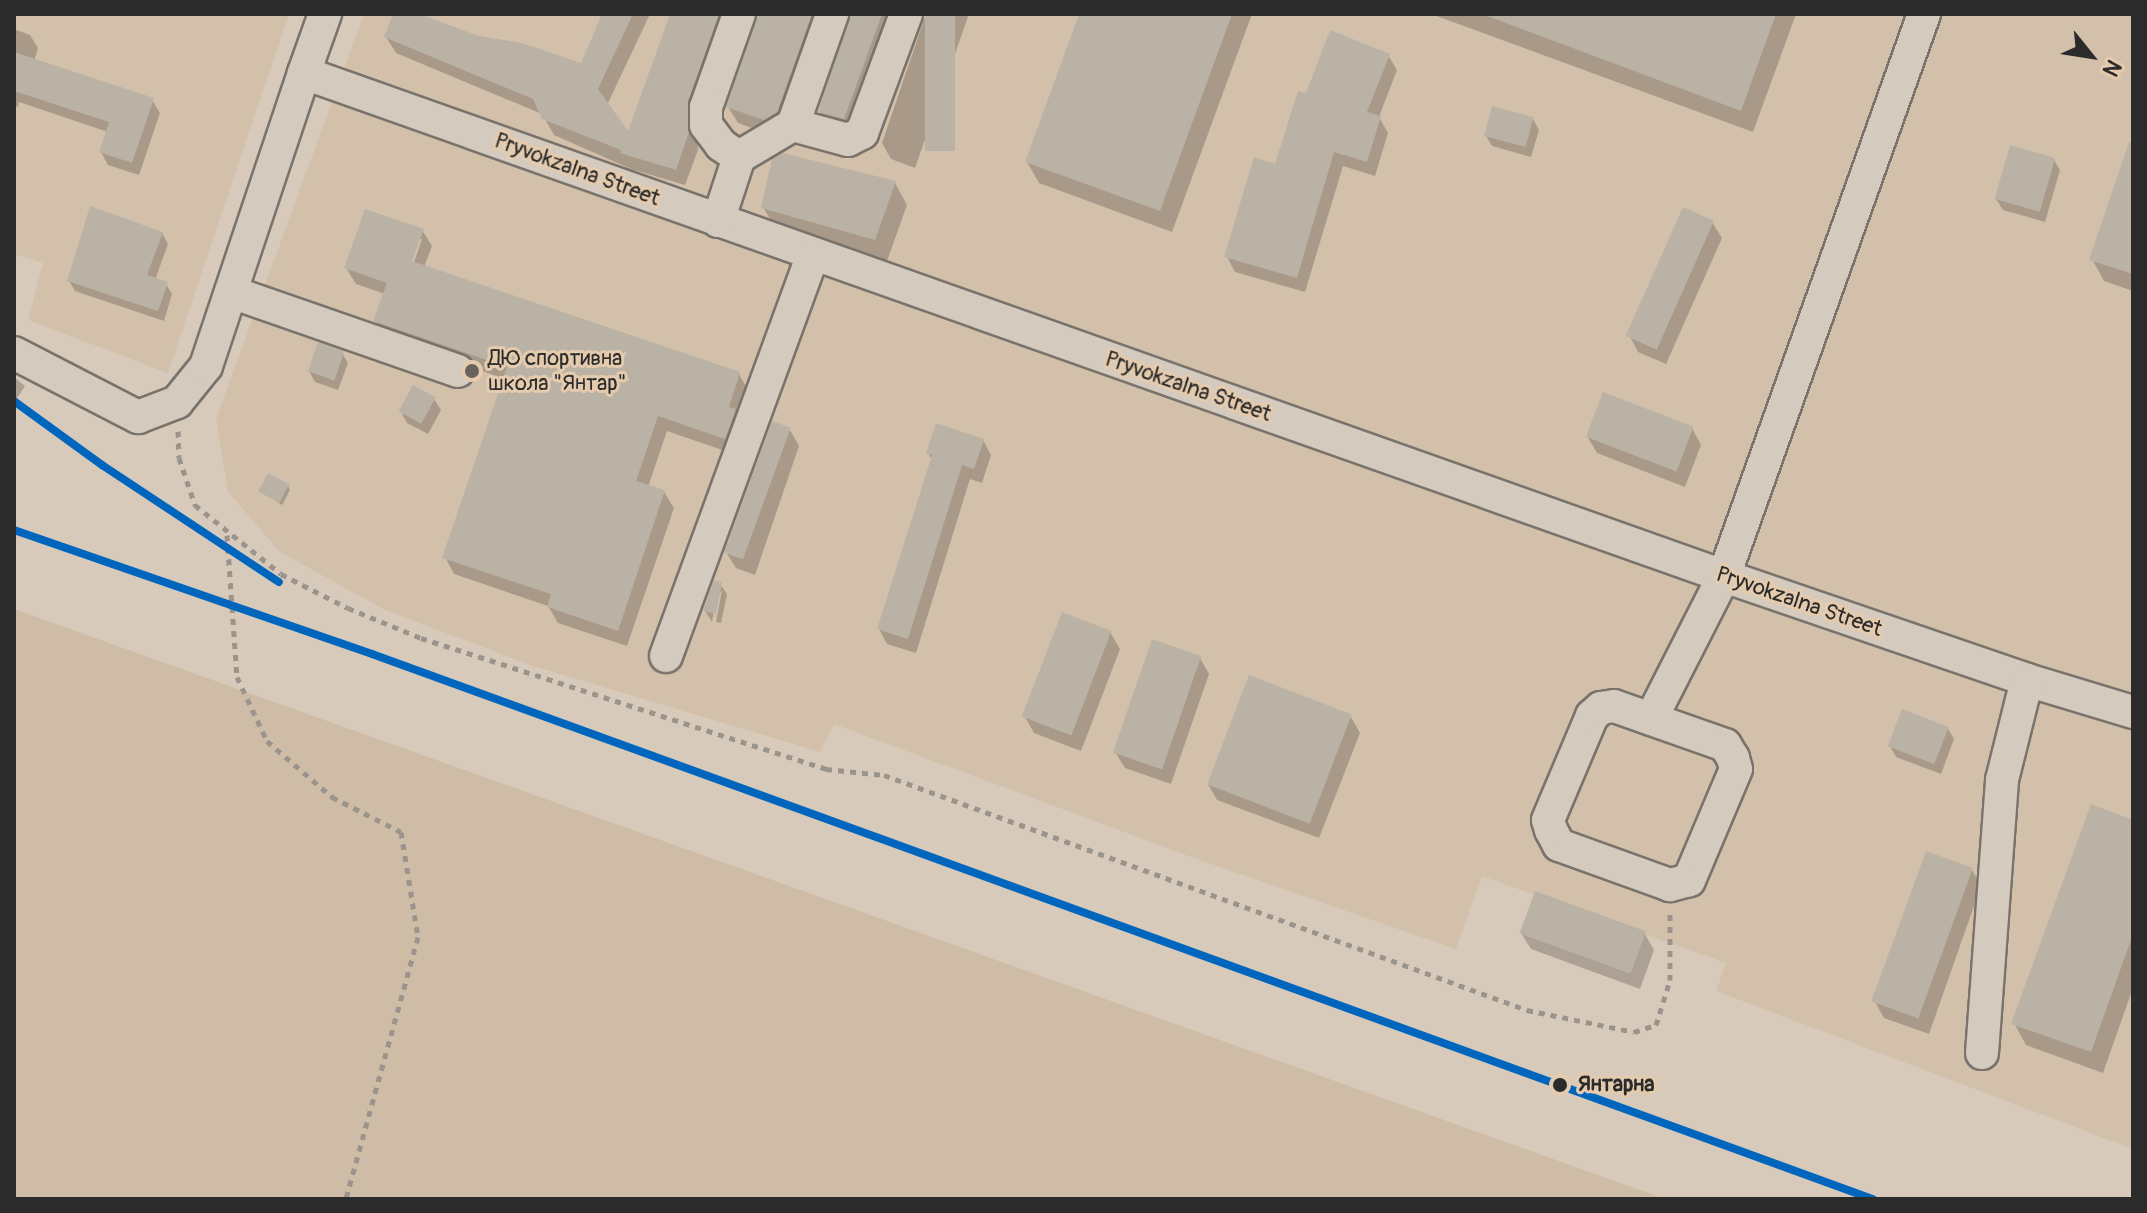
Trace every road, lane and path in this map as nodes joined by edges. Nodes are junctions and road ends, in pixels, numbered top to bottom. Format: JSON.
{"nodes":[{"id":1,"x":325,"y":14,"type":"edge"},
{"id":2,"x":739,"y":14,"type":"edge"},
{"id":3,"x":832,"y":14,"type":"edge"},
{"id":4,"x":906,"y":14,"type":"edge"},
{"id":5,"x":1924,"y":14,"type":"edge"},
{"id":6,"x":304,"y":73,"type":"junction"},
{"id":7,"x":793,"y":125,"type":"junction"},
{"id":8,"x":739,"y":157,"type":"junction"},
{"id":9,"x":718,"y":221,"type":"junction"},
{"id":10,"x":813,"y":254,"type":"junction"},
{"id":11,"x":231,"y":292,"type":"junction"},
{"id":12,"x":14,"y":353,"type":"edge"},
{"id":13,"x":458,"y":371,"type":"dead end"},
{"id":14,"x":177,"y":402,"type":"junction"},
{"id":15,"x":227,"y":534,"type":"junction"},
{"id":16,"x":1724,"y":576,"type":"junction"},
{"id":17,"x":666,"y":656,"type":"dead end"},
{"id":18,"x":2027,"y":680,"type":"junction"},
{"id":19,"x":2133,"y":712,"type":"edge"},
{"id":20,"x":1651,"y":719,"type":"junction"},
{"id":21,"x":1670,"y":885,"type":"junction"},
{"id":22,"x":1982,"y":1053,"type":"dead end"},
{"id":23,"x":346,"y":1199,"type":"edge"}],
"edges":[{"from":1,"to":6,"type":"street"},
{"from":2,"to":8,"type":"street"},
{"from":3,"to":7,"type":"street"},
{"from":4,"to":7,"type":"street"},
{"from":5,"to":16,"type":"street"},
{"from":6,"to":9,"type":"street","name":"Pryvokzalna Street"},
{"from":6,"to":11,"type":"street"},
{"from":7,"to":8,"type":"street"},
{"from":8,"to":9,"type":"street"},
{"from":9,"to":10,"type":"street","name":"Pryvokzalna Street"},
{"from":10,"to":16,"type":"street","name":"Pryvokzalna Street"},
{"from":10,"to":17,"type":"street"},
{"from":11,"to":13,"type":"street"},
{"from":11,"to":14,"type":"street"},
{"from":12,"to":14,"type":"street"},
{"from":14,"to":15,"type":"path"},
{"from":15,"to":21,"type":"path"},
{"from":15,"to":23,"type":"path"},
{"from":16,"to":18,"type":"street","name":"Pryvokzalna Street"},
{"from":16,"to":20,"type":"street"},
{"from":18,"to":19,"type":"street","name":"Pryvokzalna Street"},
{"from":18,"to":22,"type":"street"},
{"from":20,"to":21,"type":"street"},
{"from":20,"to":21,"type":"street"}]}
